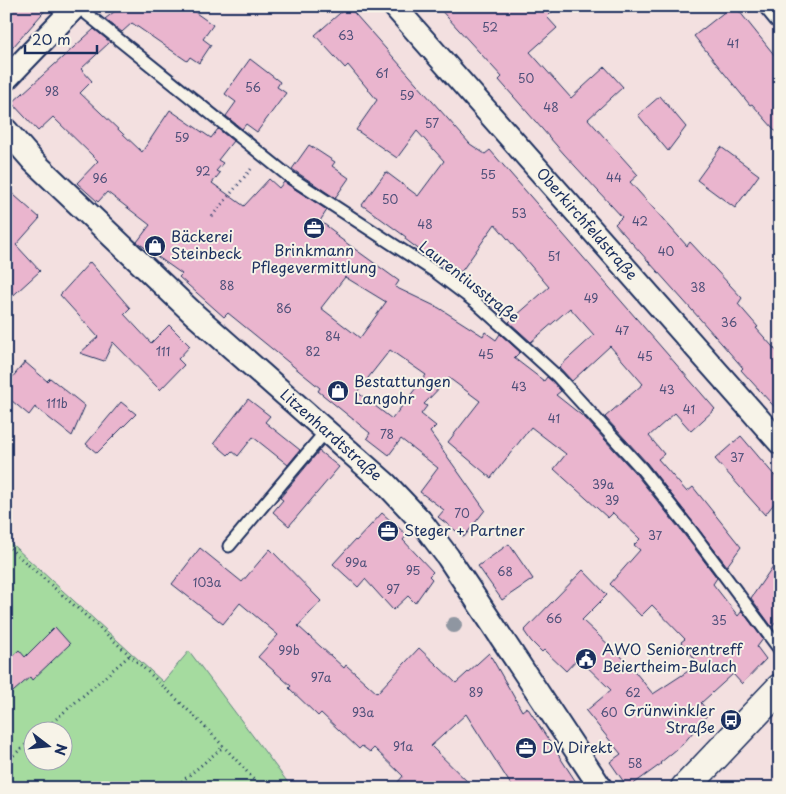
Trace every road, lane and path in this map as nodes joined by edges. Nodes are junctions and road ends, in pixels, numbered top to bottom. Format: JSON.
{"nodes":[{"id":1,"x":76,"y":6,"type":"edge"},
{"id":2,"x":394,"y":6,"type":"edge"},
{"id":3,"x":772,"y":6,"type":"edge"},
{"id":4,"x":780,"y":16,"type":"edge"},
{"id":5,"x":6,"y":79,"type":"edge"},
{"id":6,"x":6,"y":130,"type":"edge"},
{"id":7,"x":262,"y":156,"type":"junction"},
{"id":8,"x":212,"y":216,"type":"dead end"},
{"id":9,"x":326,"y":431,"type":"junction"},
{"id":10,"x":780,"y":444,"type":"edge"},
{"id":11,"x":6,"y":545,"type":"edge"},
{"id":12,"x":229,"y":546,"type":"dead end"},
{"id":13,"x":780,"y":650,"type":"edge"},
{"id":14,"x":129,"y":656,"type":"junction"},
{"id":15,"x":780,"y":688,"type":"edge"},
{"id":16,"x":53,"y":722,"type":"edge"},
{"id":17,"x":223,"y":747,"type":"junction"},
{"id":18,"x":22,"y":748,"type":"edge"},
{"id":19,"x":6,"y":762,"type":"edge"},
{"id":20,"x":174,"y":788,"type":"edge"},
{"id":21,"x":261,"y":788,"type":"edge"},
{"id":22,"x":601,"y":788,"type":"edge"},
{"id":23,"x":685,"y":788,"type":"edge"}],
"edges":[{"from":1,"to":5,"type":"street"},
{"from":1,"to":7,"type":"lane","name":"Laurentiusstraße"},
{"from":2,"to":10,"type":"street","name":"Oberkirchfeldstraße"},
{"from":3,"to":4,"type":"street"},
{"from":6,"to":9,"type":"street","name":"Litzenhardtstraße"},
{"from":7,"to":8,"type":"path"},
{"from":7,"to":13,"type":"lane","name":"Laurentiusstraße"},
{"from":9,"to":12,"type":"lane"},
{"from":9,"to":22,"type":"street","name":"Litzenhardtstraße"},
{"from":11,"to":14,"type":"path"},
{"from":14,"to":16,"type":"path"},
{"from":14,"to":17,"type":"path"},
{"from":15,"to":23,"type":"street"},
{"from":17,"to":20,"type":"path"},
{"from":17,"to":21,"type":"path"},
{"from":18,"to":19,"type":"path"}]}
